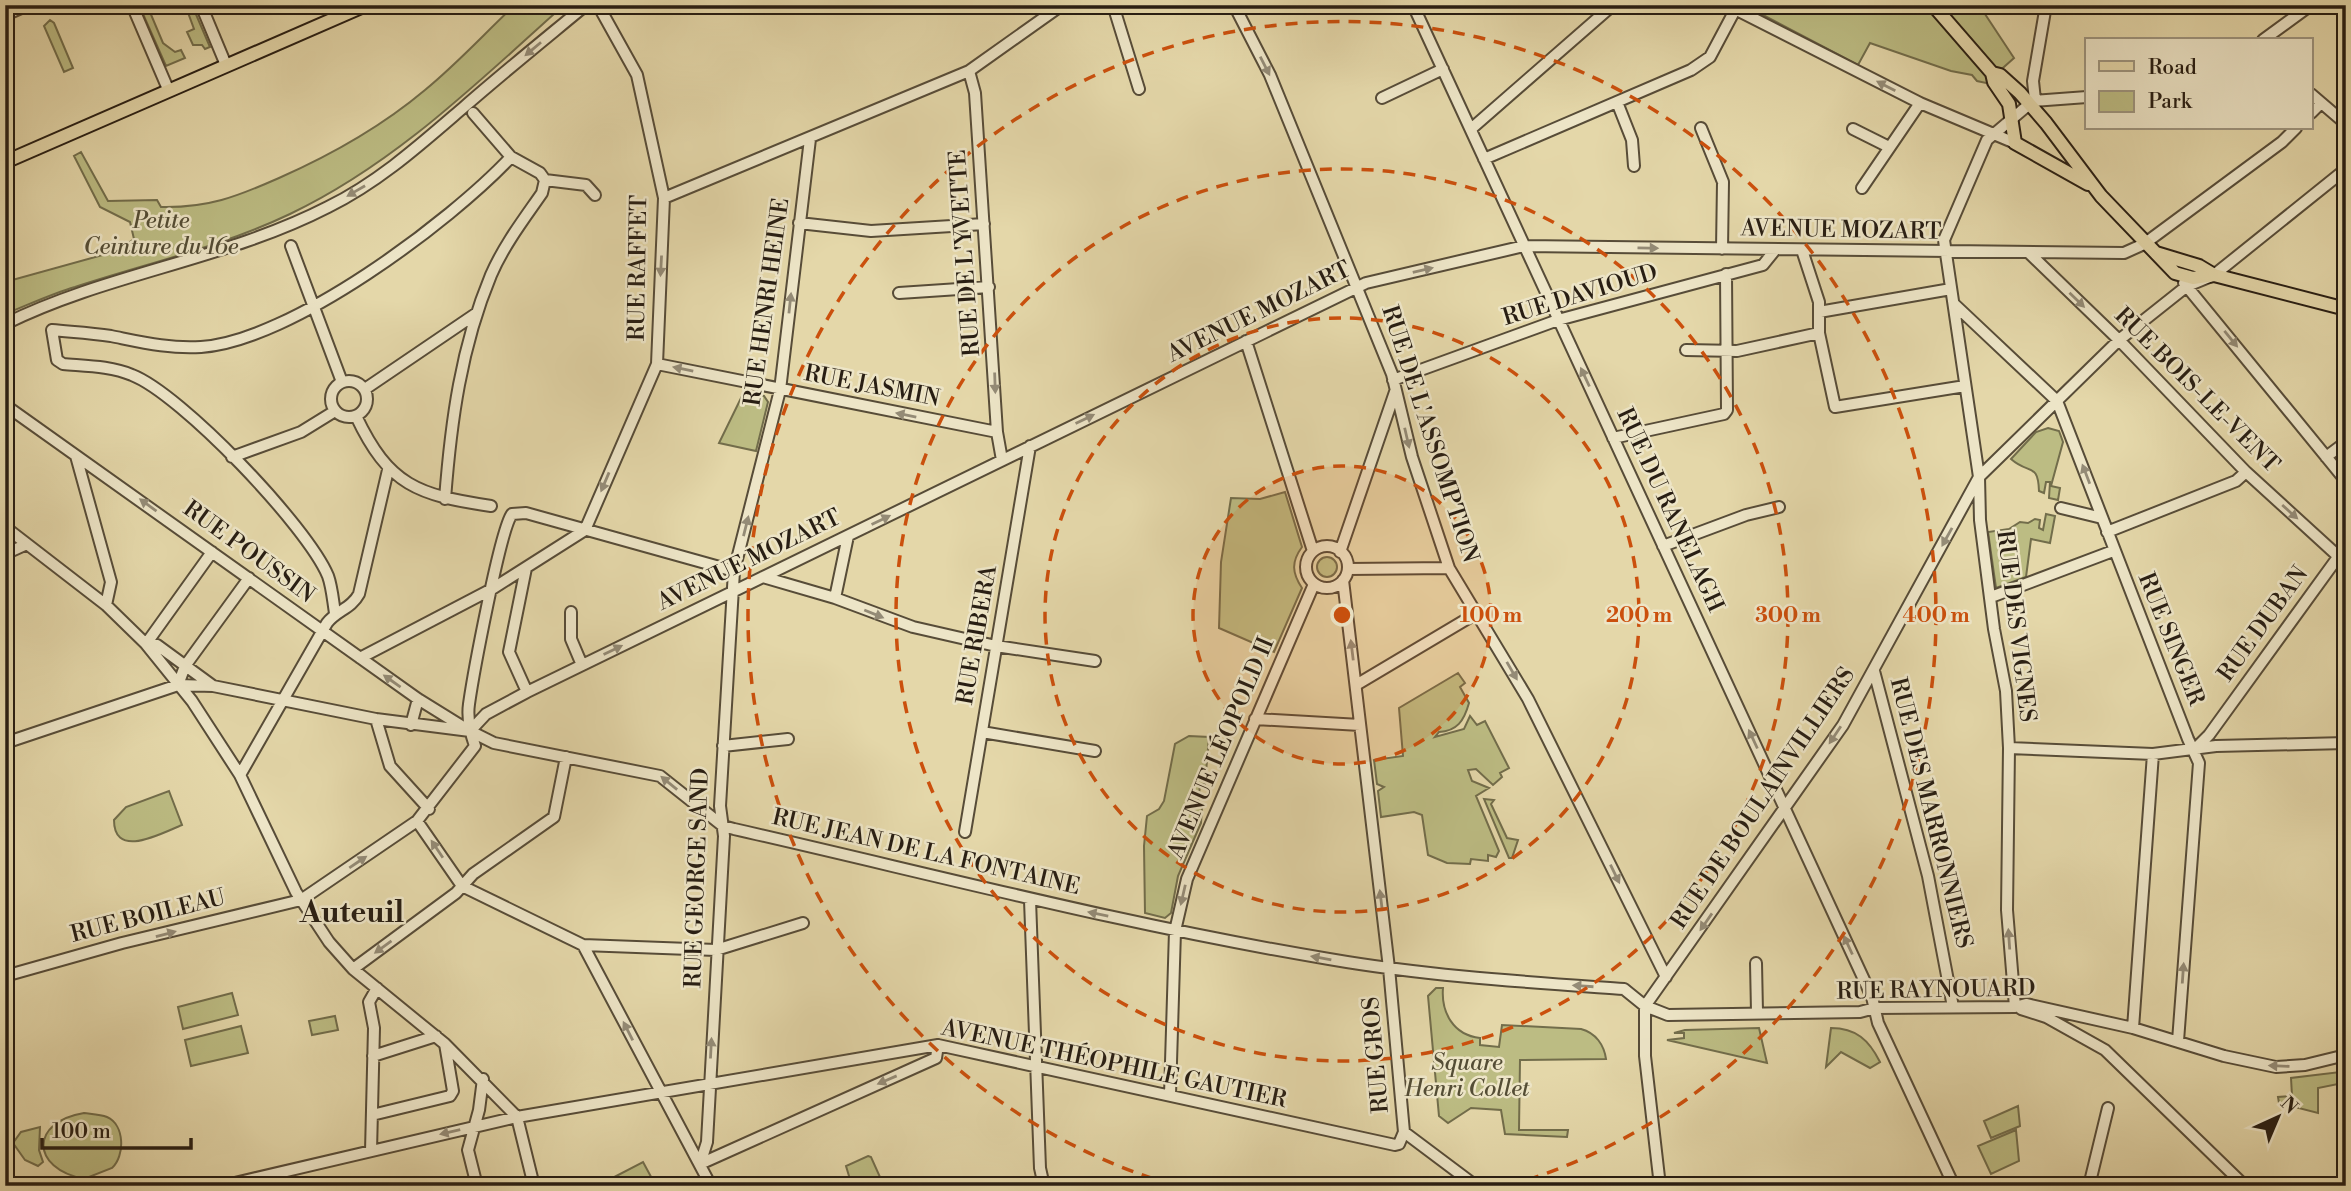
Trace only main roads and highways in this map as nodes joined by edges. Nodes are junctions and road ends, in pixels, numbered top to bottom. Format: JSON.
{"nodes":[{"id":1,"x":366,"y":5,"type":"edge"},
{"id":2,"x":1933,"y":5,"type":"edge"},
{"id":3,"x":1992,"y":73,"type":"junction"},
{"id":4,"x":5,"y":162,"type":"edge"},
{"id":5,"x":2101,"y":196,"type":"junction"},
{"id":6,"x":2148,"y":248,"type":"junction"},
{"id":7,"x":2214,"y":275,"type":"junction"},
{"id":8,"x":2346,"y":309,"type":"edge"}],
"edges":[{"from":1,"to":4,"type":"main road"},
{"from":2,"to":3,"type":"main road"},
{"from":3,"to":5,"type":"main road"},
{"from":3,"to":5,"type":"main road"},
{"from":5,"to":6,"type":"main road"},
{"from":6,"to":7,"type":"main road"},
{"from":6,"to":7,"type":"main road"},
{"from":7,"to":8,"type":"main road"}]}
